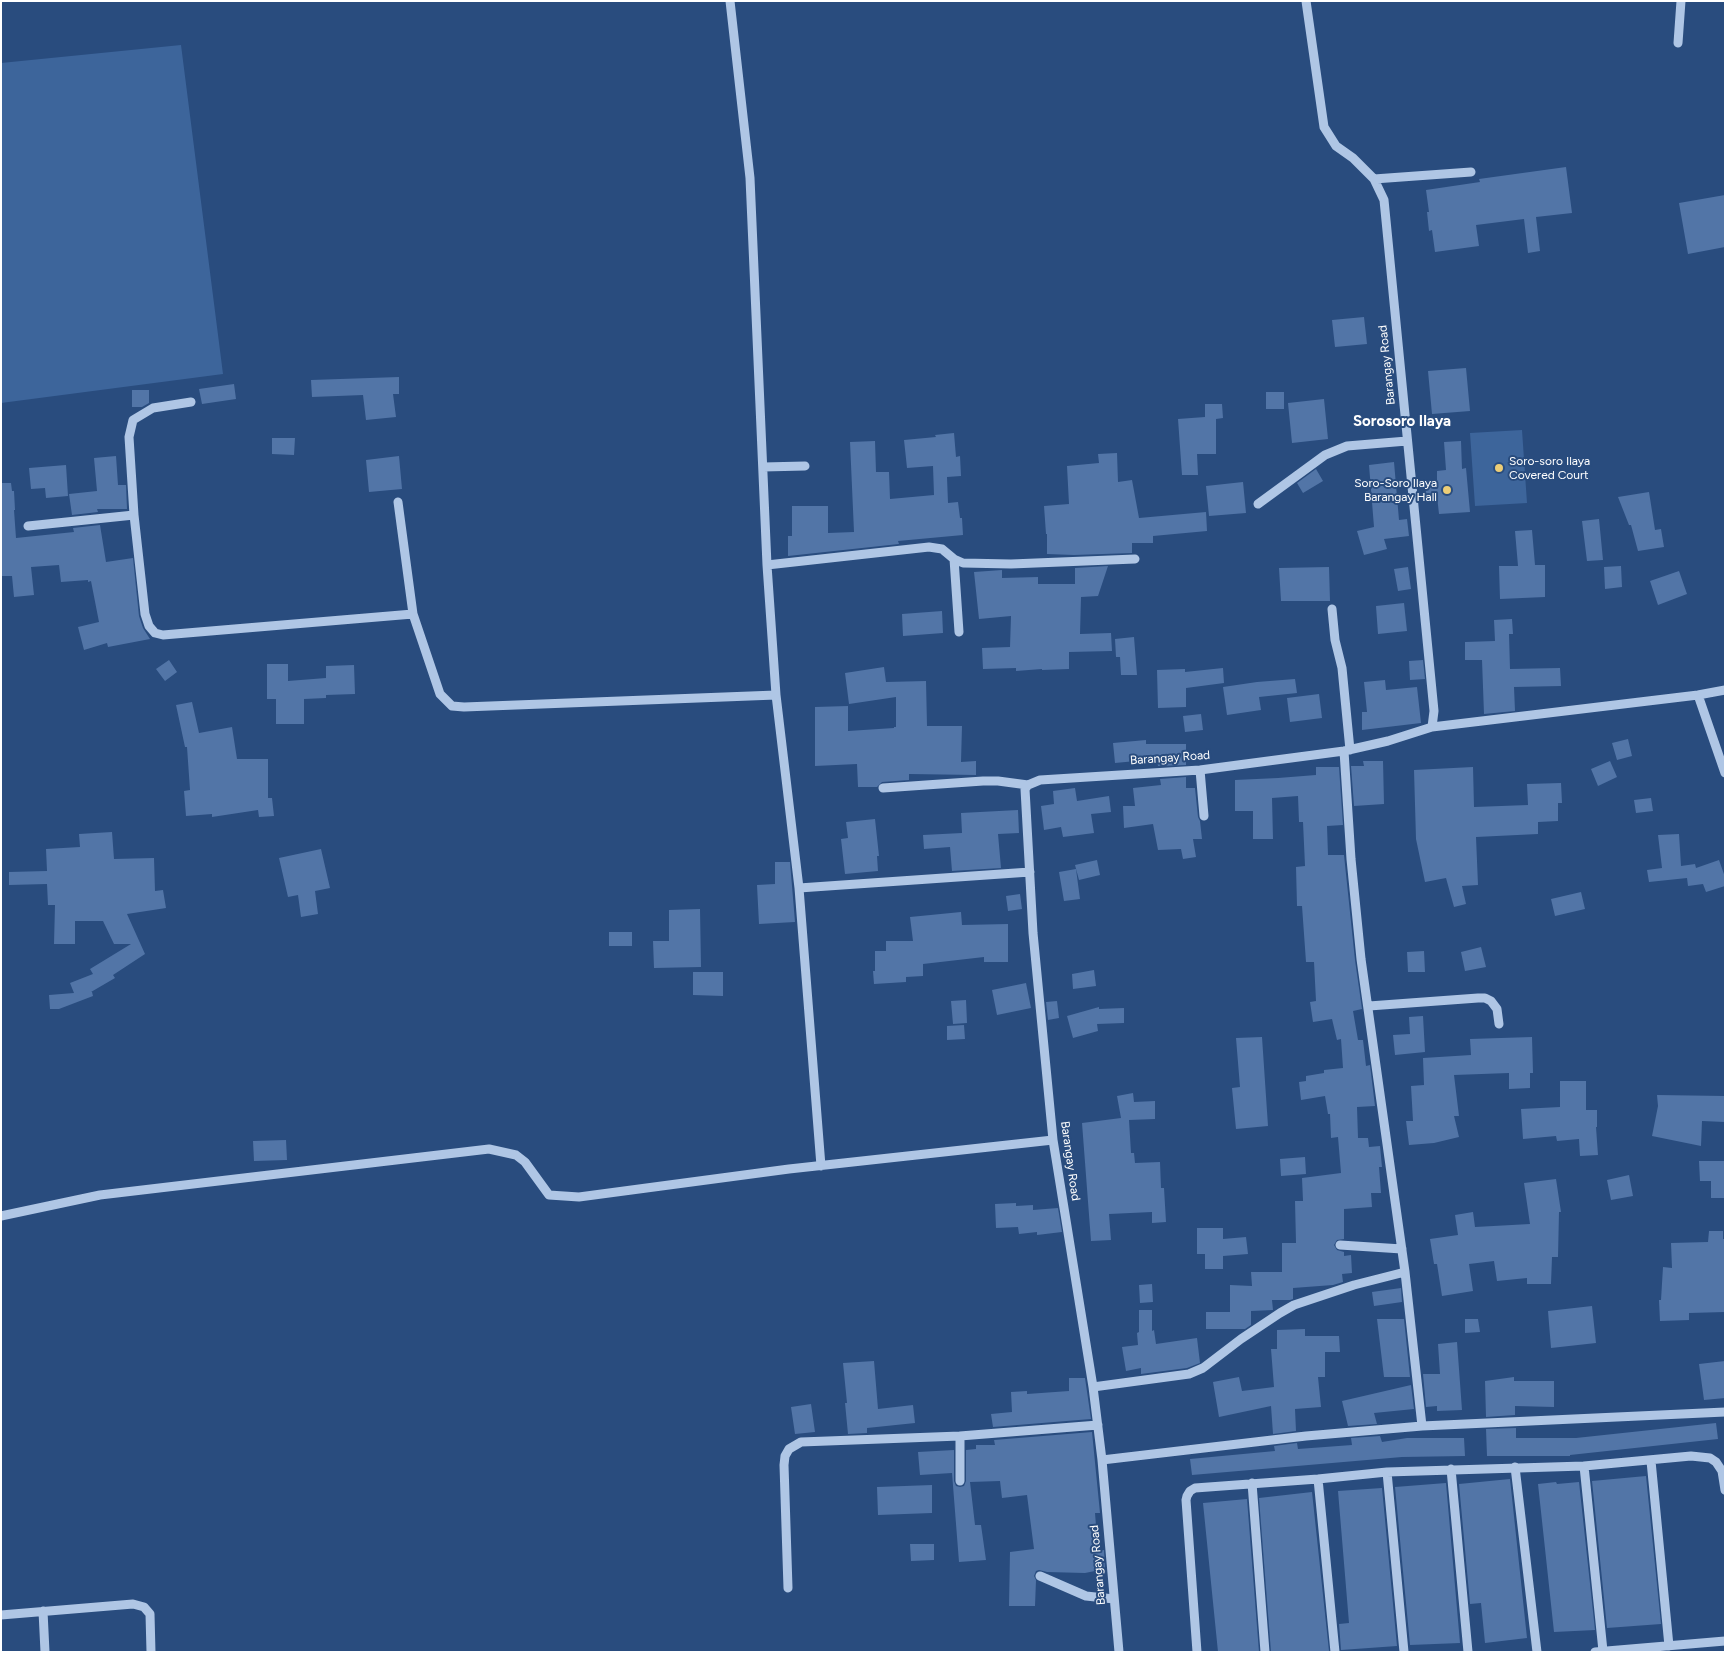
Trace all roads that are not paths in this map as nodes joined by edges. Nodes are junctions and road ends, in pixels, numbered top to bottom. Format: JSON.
{"nodes":[{"id":1,"x":730,"y":1,"type":"edge"},
{"id":2,"x":1306,"y":1,"type":"edge"},
{"id":3,"x":1681,"y":1,"type":"edge"},
{"id":4,"x":1678,"y":43,"type":"dead end"},
{"id":5,"x":1471,"y":172,"type":"dead end"},
{"id":6,"x":1374,"y":179,"type":"junction"},
{"id":7,"x":192,"y":402,"type":"dead end"},
{"id":8,"x":1407,"y":442,"type":"junction"},
{"id":9,"x":805,"y":466,"type":"dead end"},
{"id":10,"x":764,"y":467,"type":"junction"},
{"id":11,"x":398,"y":502,"type":"dead end"},
{"id":12,"x":1258,"y":504,"type":"dead end"},
{"id":13,"x":134,"y":515,"type":"junction"},
{"id":14,"x":28,"y":526,"type":"dead end"},
{"id":15,"x":954,"y":559,"type":"junction"},
{"id":16,"x":1135,"y":559,"type":"dead end"},
{"id":17,"x":767,"y":565,"type":"junction"},
{"id":18,"x":1332,"y":608,"type":"dead end"},
{"id":19,"x":413,"y":614,"type":"junction"},
{"id":20,"x":959,"y":632,"type":"dead end"},
{"id":21,"x":1725,"y":690,"type":"edge"},
{"id":22,"x":776,"y":695,"type":"junction"},
{"id":23,"x":1698,"y":695,"type":"junction"},
{"id":24,"x":1432,"y":727,"type":"junction"},
{"id":25,"x":1347,"y":751,"type":"junction"},
{"id":26,"x":1200,"y":770,"type":"junction"},
{"id":27,"x":1725,"y":773,"type":"edge"},
{"id":28,"x":1028,"y":785,"type":"junction"},
{"id":29,"x":883,"y":788,"type":"dead end"},
{"id":30,"x":1204,"y":816,"type":"dead end"},
{"id":31,"x":1030,"y":872,"type":"junction"},
{"id":32,"x":799,"y":888,"type":"junction"},
{"id":33,"x":1368,"y":1006,"type":"junction"},
{"id":34,"x":1499,"y":1024,"type":"dead end"},
{"id":35,"x":1053,"y":1140,"type":"junction"},
{"id":36,"x":822,"y":1166,"type":"junction"},
{"id":37,"x":1,"y":1216,"type":"edge"},
{"id":38,"x":1340,"y":1245,"type":"dead end"},
{"id":39,"x":1402,"y":1249,"type":"junction"},
{"id":40,"x":1405,"y":1272,"type":"junction"},
{"id":41,"x":1093,"y":1387,"type":"junction"},
{"id":42,"x":1725,"y":1412,"type":"edge"},
{"id":43,"x":1098,"y":1425,"type":"junction"},
{"id":44,"x":1422,"y":1426,"type":"junction"},
{"id":45,"x":960,"y":1436,"type":"junction"},
{"id":46,"x":1102,"y":1460,"type":"junction"},
{"id":47,"x":1651,"y":1461,"type":"junction"},
{"id":48,"x":1584,"y":1466,"type":"junction"},
{"id":49,"x":1515,"y":1467,"type":"junction"},
{"id":50,"x":1451,"y":1469,"type":"junction"},
{"id":51,"x":1387,"y":1472,"type":"junction"},
{"id":52,"x":1318,"y":1480,"type":"junction"},
{"id":53,"x":960,"y":1481,"type":"dead end"},
{"id":54,"x":1252,"y":1483,"type":"junction"},
{"id":55,"x":1725,"y":1490,"type":"edge"},
{"id":56,"x":1040,"y":1576,"type":"dead end"},
{"id":57,"x":788,"y":1588,"type":"dead end"},
{"id":58,"x":1114,"y":1598,"type":"junction"},
{"id":59,"x":43,"y":1611,"type":"junction"},
{"id":60,"x":1,"y":1615,"type":"edge"},
{"id":61,"x":1725,"y":1641,"type":"edge"},
{"id":62,"x":1669,"y":1646,"type":"junction"},
{"id":63,"x":1603,"y":1651,"type":"edge"},
{"id":64,"x":45,"y":1652,"type":"edge"},
{"id":65,"x":151,"y":1652,"type":"edge"},
{"id":66,"x":1119,"y":1652,"type":"edge"},
{"id":67,"x":1197,"y":1652,"type":"edge"},
{"id":68,"x":1265,"y":1652,"type":"edge"},
{"id":69,"x":1335,"y":1652,"type":"edge"},
{"id":70,"x":1404,"y":1652,"type":"edge"},
{"id":71,"x":1468,"y":1652,"type":"edge"},
{"id":72,"x":1537,"y":1652,"type":"edge"},
{"id":73,"x":1595,"y":1652,"type":"edge"}],
"edges":[{"from":1,"to":10,"type":"street"},
{"from":2,"to":6,"type":"street","name":"Barangay Road"},
{"from":3,"to":4,"type":"street"},
{"from":5,"to":6,"type":"street"},
{"from":6,"to":8,"type":"street","name":"Barangay Road"},
{"from":7,"to":13,"type":"street"},
{"from":8,"to":12,"type":"street"},
{"from":8,"to":24,"type":"street","name":"Barangay Road"},
{"from":9,"to":10,"type":"street"},
{"from":10,"to":17,"type":"street"},
{"from":11,"to":19,"type":"street"},
{"from":13,"to":14,"type":"street"},
{"from":13,"to":19,"type":"street"},
{"from":15,"to":16,"type":"street"},
{"from":15,"to":17,"type":"street"},
{"from":15,"to":20,"type":"street"},
{"from":17,"to":22,"type":"street"},
{"from":18,"to":25,"type":"street"},
{"from":19,"to":22,"type":"street"},
{"from":21,"to":23,"type":"street"},
{"from":22,"to":32,"type":"street"},
{"from":23,"to":24,"type":"street"},
{"from":23,"to":27,"type":"street"},
{"from":24,"to":25,"type":"street","name":"Barangay Road"},
{"from":25,"to":26,"type":"street","name":"Barangay Road"},
{"from":25,"to":33,"type":"street"},
{"from":26,"to":28,"type":"street","name":"Barangay Road"},
{"from":26,"to":30,"type":"street"},
{"from":28,"to":29,"type":"street"},
{"from":28,"to":31,"type":"street","name":"Barangay Road"},
{"from":31,"to":32,"type":"street"},
{"from":31,"to":35,"type":"street","name":"Barangay Road"},
{"from":32,"to":36,"type":"street"},
{"from":33,"to":34,"type":"street"},
{"from":33,"to":39,"type":"street"},
{"from":35,"to":36,"type":"street"},
{"from":35,"to":41,"type":"street","name":"Barangay Road"},
{"from":36,"to":37,"type":"street"},
{"from":38,"to":39,"type":"street"},
{"from":39,"to":40,"type":"street"},
{"from":40,"to":41,"type":"street"},
{"from":40,"to":44,"type":"street"},
{"from":41,"to":43,"type":"street","name":"Barangay Road"},
{"from":42,"to":44,"type":"street"},
{"from":43,"to":45,"type":"street"},
{"from":43,"to":46,"type":"street","name":"Barangay Road"},
{"from":44,"to":46,"type":"street"},
{"from":45,"to":53,"type":"street"},
{"from":45,"to":57,"type":"street"},
{"from":46,"to":58,"type":"street","name":"Barangay Road"},
{"from":47,"to":48,"type":"street"},
{"from":47,"to":55,"type":"street"},
{"from":47,"to":62,"type":"street"},
{"from":48,"to":49,"type":"street"},
{"from":48,"to":63,"type":"street"},
{"from":49,"to":50,"type":"street"},
{"from":49,"to":72,"type":"street"},
{"from":50,"to":51,"type":"street"},
{"from":50,"to":71,"type":"street"},
{"from":51,"to":52,"type":"street"},
{"from":51,"to":70,"type":"street"},
{"from":52,"to":54,"type":"street"},
{"from":52,"to":69,"type":"street"},
{"from":54,"to":67,"type":"street"},
{"from":54,"to":68,"type":"street"},
{"from":56,"to":58,"type":"street"},
{"from":58,"to":66,"type":"street","name":"Barangay Road"},
{"from":59,"to":60,"type":"street"},
{"from":59,"to":64,"type":"street"},
{"from":59,"to":65,"type":"street"},
{"from":61,"to":62,"type":"street"},
{"from":62,"to":63,"type":"street"},
{"from":63,"to":73,"type":"street"}]}
